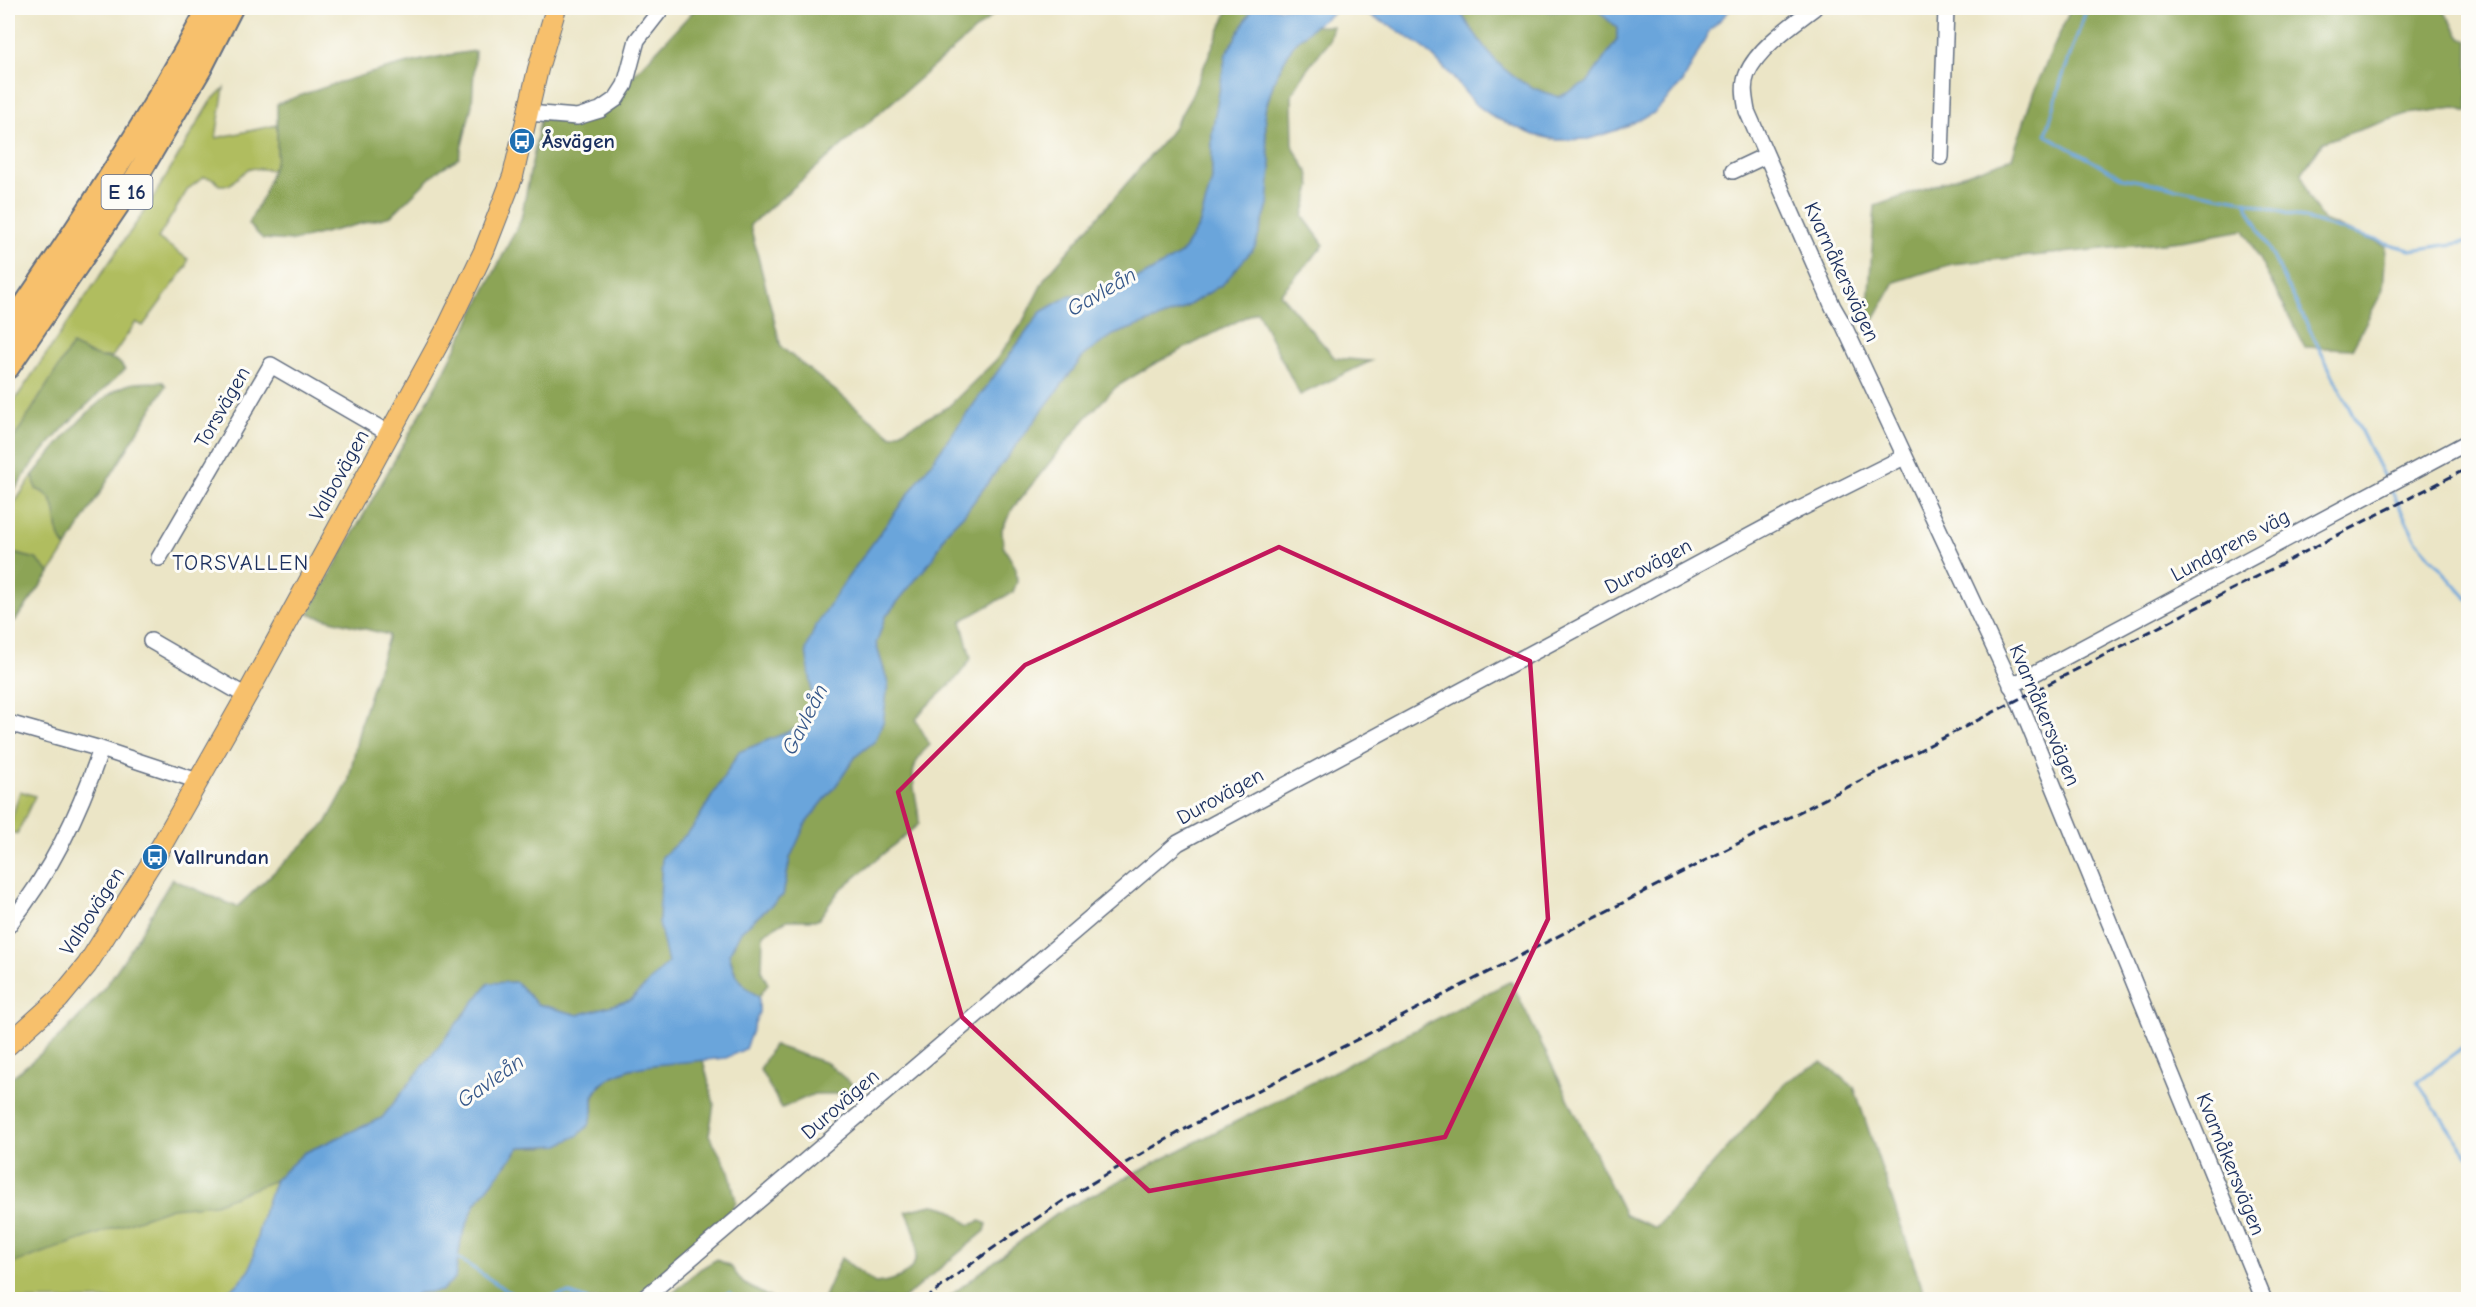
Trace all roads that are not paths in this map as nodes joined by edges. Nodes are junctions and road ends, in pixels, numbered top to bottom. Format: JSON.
{"nodes":[{"id":1,"x":209,"y":8,"type":"edge"},
{"id":2,"x":231,"y":8,"type":"edge"},
{"id":3,"x":556,"y":8,"type":"edge"},
{"id":4,"x":662,"y":8,"type":"edge"},
{"id":5,"x":1814,"y":8,"type":"edge"},
{"id":6,"x":1946,"y":8,"type":"edge"},
{"id":7,"x":528,"y":113,"type":"junction"},
{"id":8,"x":1765,"y":156,"type":"junction"},
{"id":9,"x":1941,"y":157,"type":"dead end"},
{"id":10,"x":1732,"y":171,"type":"dead end"},
{"id":11,"x":8,"y":330,"type":"edge"},
{"id":12,"x":8,"y":367,"type":"edge"},
{"id":13,"x":390,"y":434,"type":"junction"},
{"id":14,"x":2469,"y":442,"type":"edge"},
{"id":15,"x":1904,"y":457,"type":"junction"},
{"id":16,"x":159,"y":558,"type":"dead end"},
{"id":17,"x":151,"y":641,"type":"dead end"},
{"id":18,"x":2011,"y":686,"type":"junction"},
{"id":19,"x":246,"y":696,"type":"junction"},
{"id":20,"x":8,"y":723,"type":"edge"},
{"id":21,"x":101,"y":749,"type":"junction"},
{"id":22,"x":198,"y":782,"type":"junction"},
{"id":23,"x":8,"y":926,"type":"edge"},
{"id":24,"x":8,"y":1045,"type":"edge"},
{"id":25,"x":642,"y":1299,"type":"edge"},
{"id":26,"x":2264,"y":1299,"type":"edge"}],
"edges":[{"from":1,"to":11,"type":"highway","number":"E 16"},
{"from":2,"to":12,"type":"highway","number":"E 16"},
{"from":3,"to":7,"type":"main road","name":"Valbovägen"},
{"from":4,"to":7,"type":"street"},
{"from":5,"to":8,"type":"street","name":"Kvarnåkersvägen"},
{"from":6,"to":9,"type":"street"},
{"from":7,"to":13,"type":"main road","name":"Valbovägen"},
{"from":8,"to":10,"type":"street"},
{"from":8,"to":15,"type":"street","name":"Kvarnåkersvägen"},
{"from":13,"to":16,"type":"street","name":"Torsvägen"},
{"from":13,"to":19,"type":"main road","name":"Valbovägen"},
{"from":14,"to":18,"type":"street","name":"Lundgrens väg"},
{"from":15,"to":18,"type":"street","name":"Kvarnåkersvägen"},
{"from":15,"to":25,"type":"street","name":"Durovägen"},
{"from":17,"to":19,"type":"street"},
{"from":18,"to":26,"type":"street","name":"Kvarnåkersvägen"},
{"from":19,"to":22,"type":"main road","name":"Valbovägen"},
{"from":20,"to":21,"type":"street"},
{"from":21,"to":22,"type":"street"},
{"from":21,"to":23,"type":"street"},
{"from":22,"to":24,"type":"main road","name":"Valbovägen"}]}
